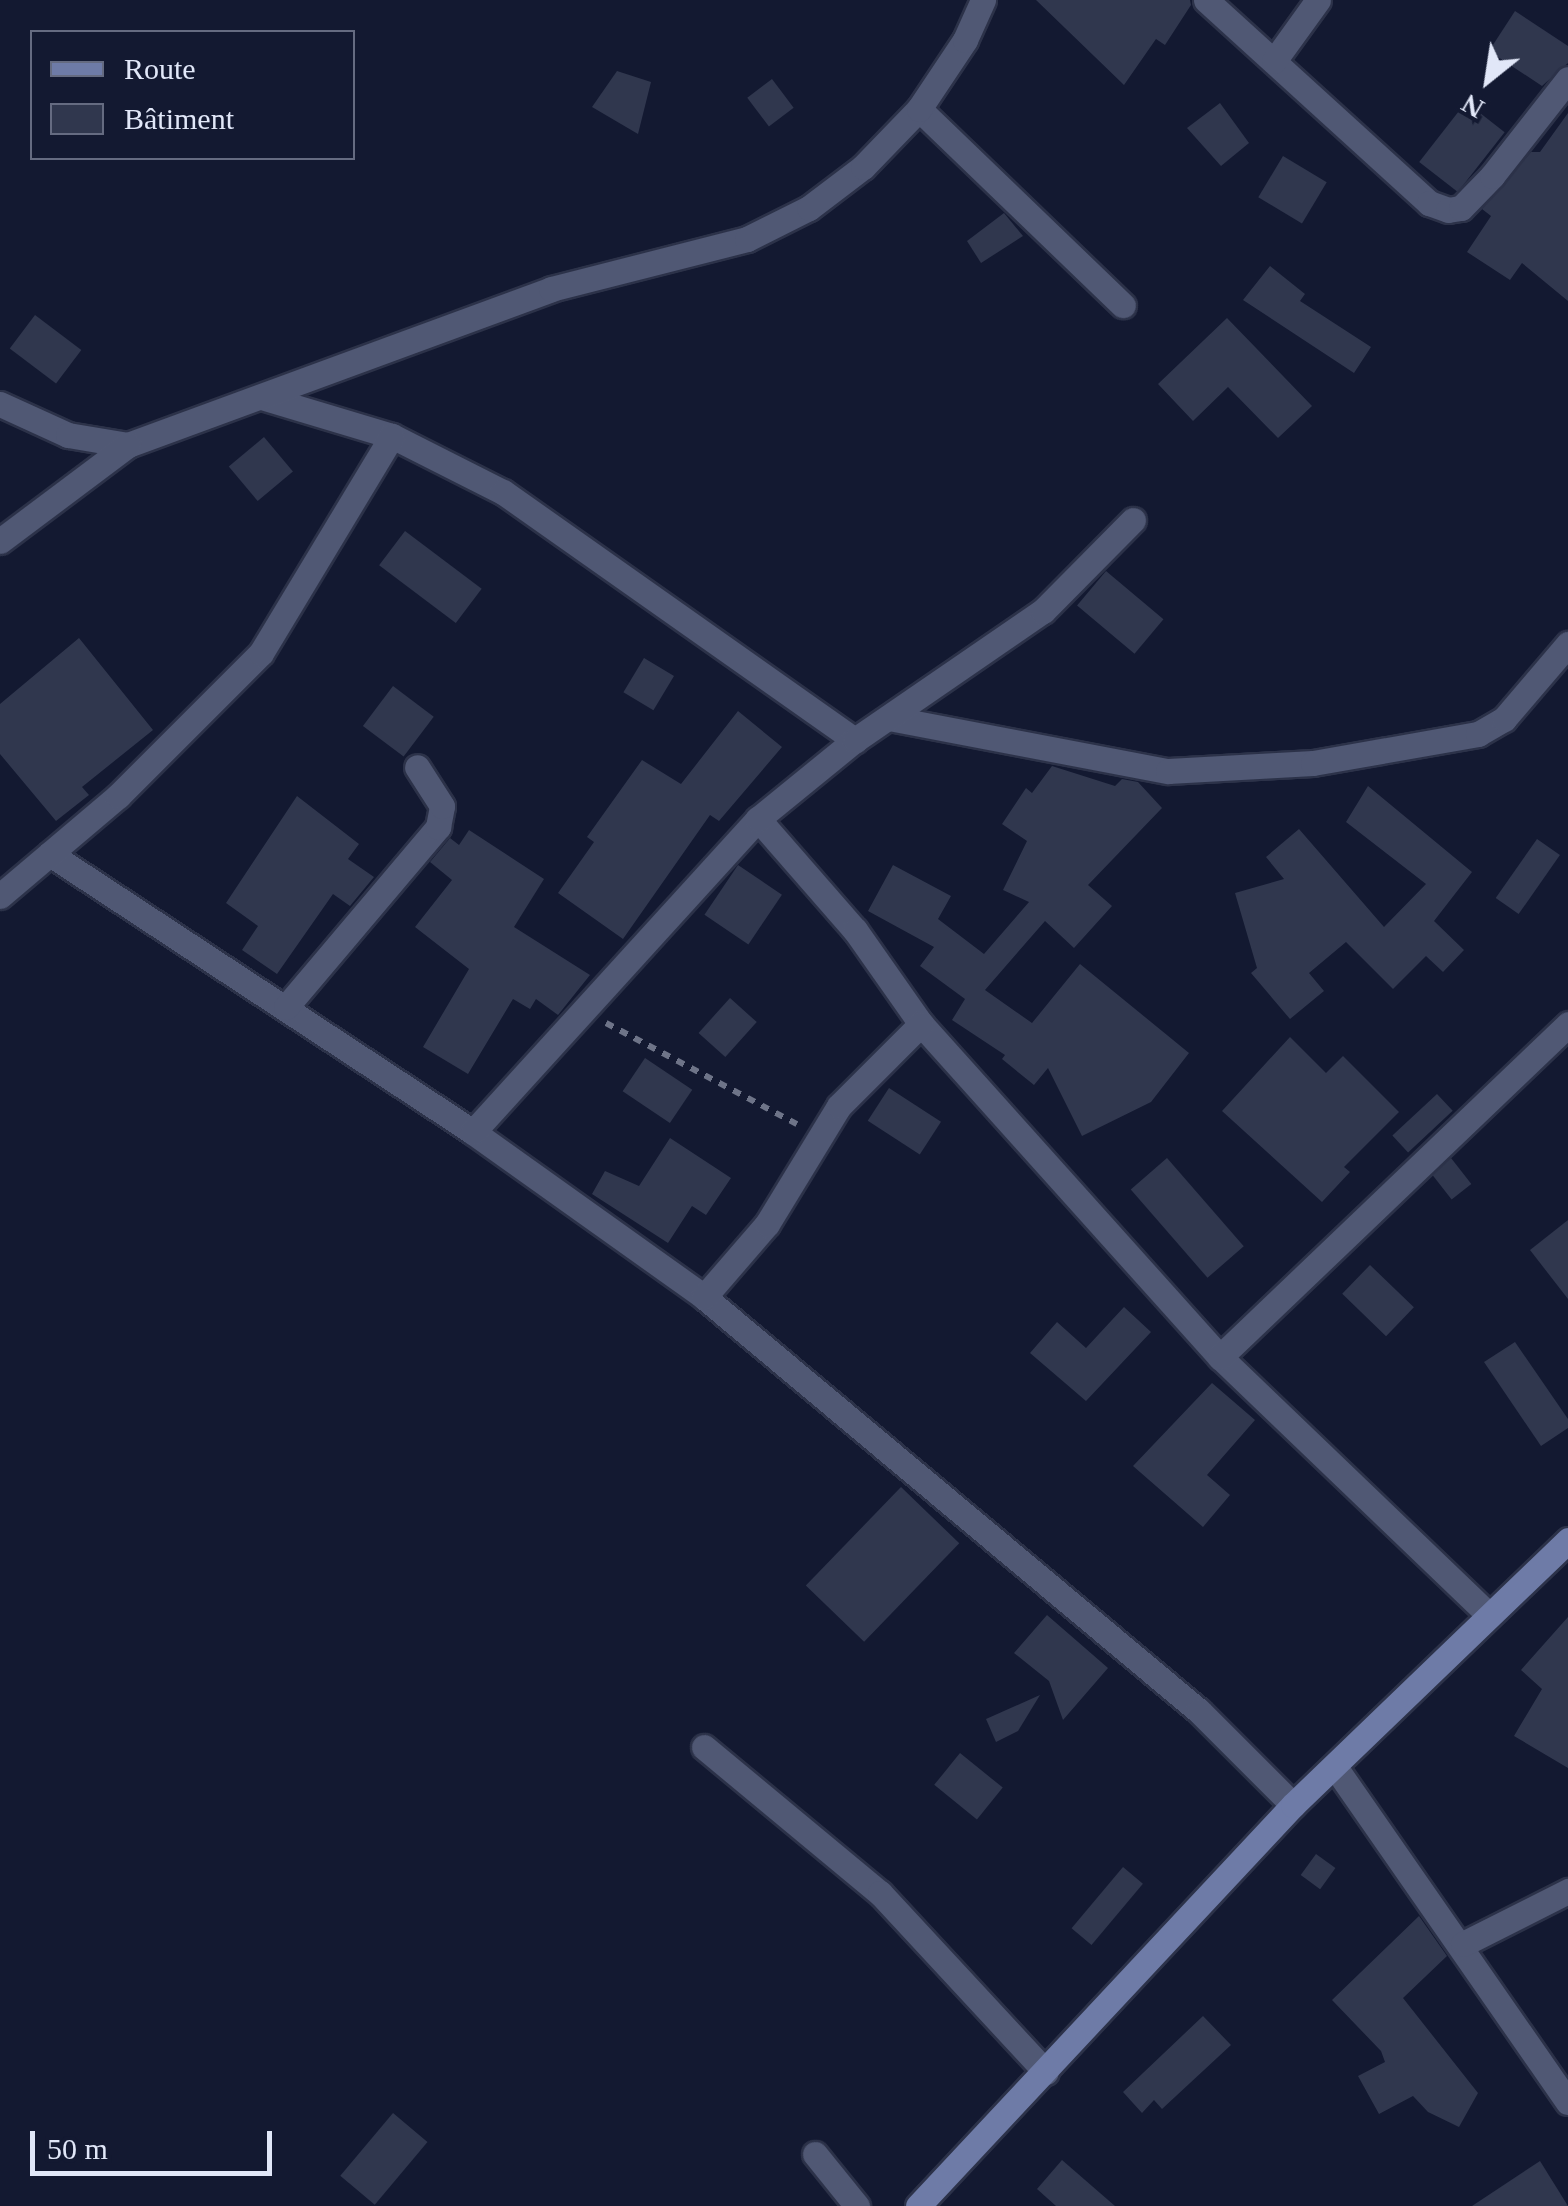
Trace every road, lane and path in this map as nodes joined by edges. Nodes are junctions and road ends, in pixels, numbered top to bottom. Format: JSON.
{"nodes":[{"id":1,"x":983,"y":0,"type":"edge"},
{"id":2,"x":1206,"y":0,"type":"edge"},
{"id":3,"x":1318,"y":0,"type":"edge"},
{"id":4,"x":1274,"y":61,"type":"junction"},
{"id":5,"x":1568,"y":79,"type":"edge"},
{"id":6,"x":918,"y":109,"type":"junction"},
{"id":7,"x":1124,"y":305,"type":"dead end"},
{"id":8,"x":262,"y":398,"type":"junction"},
{"id":9,"x":0,"y":404,"type":"edge"},
{"id":10,"x":392,"y":436,"type":"junction"},
{"id":11,"x":128,"y":446,"type":"junction"},
{"id":12,"x":1133,"y":520,"type":"dead end"},
{"id":13,"x":0,"y":541,"type":"edge"},
{"id":14,"x":1568,"y":644,"type":"edge"},
{"id":15,"x":889,"y":718,"type":"junction"},
{"id":16,"x":855,"y":740,"type":"junction"},
{"id":17,"x":417,"y":767,"type":"dead end"},
{"id":18,"x":758,"y":820,"type":"junction"},
{"id":19,"x":50,"y":854,"type":"junction"},
{"id":20,"x":0,"y":896,"type":"edge"},
{"id":21,"x":286,"y":1007,"type":"junction"},
{"id":22,"x":582,"y":1012,"type":"junction"},
{"id":23,"x":920,"y":1024,"type":"junction"},
{"id":24,"x":1568,"y":1024,"type":"edge"},
{"id":25,"x":473,"y":1132,"type":"junction"},
{"id":26,"x":820,"y":1132,"type":"junction"},
{"id":27,"x":704,"y":1297,"type":"junction"},
{"id":28,"x":1220,"y":1357,"type":"junction"},
{"id":29,"x":1568,"y":1540,"type":"edge"},
{"id":30,"x":1488,"y":1614,"type":"junction"},
{"id":31,"x":704,"y":1747,"type":"dead end"},
{"id":32,"x":1335,"y":1767,"type":"junction"},
{"id":33,"x":1293,"y":1805,"type":"junction"},
{"id":34,"x":1568,"y":1891,"type":"edge"},
{"id":35,"x":1463,"y":1944,"type":"junction"},
{"id":36,"x":1046,"y":2072,"type":"junction"},
{"id":37,"x":1568,"y":2102,"type":"edge"},
{"id":38,"x":815,"y":2154,"type":"dead end"},
{"id":39,"x":857,"y":2206,"type":"edge"},
{"id":40,"x":918,"y":2206,"type":"edge"}],
"edges":[{"from":1,"to":6,"type":"street"},
{"from":2,"to":4,"type":"street"},
{"from":3,"to":4,"type":"street"},
{"from":4,"to":5,"type":"street"},
{"from":6,"to":7,"type":"street"},
{"from":6,"to":8,"type":"street"},
{"from":8,"to":10,"type":"street"},
{"from":8,"to":11,"type":"street"},
{"from":9,"to":11,"type":"street"},
{"from":10,"to":16,"type":"street"},
{"from":10,"to":19,"type":"street"},
{"from":11,"to":13,"type":"street"},
{"from":12,"to":15,"type":"street"},
{"from":14,"to":15,"type":"street"},
{"from":15,"to":16,"type":"street"},
{"from":16,"to":18,"type":"street"},
{"from":17,"to":21,"type":"street"},
{"from":18,"to":22,"type":"street"},
{"from":18,"to":23,"type":"street"},
{"from":19,"to":20,"type":"street"},
{"from":19,"to":21,"type":"street"},
{"from":21,"to":25,"type":"street"},
{"from":22,"to":25,"type":"street"},
{"from":22,"to":26,"type":"path"},
{"from":23,"to":26,"type":"street"},
{"from":23,"to":28,"type":"street"},
{"from":24,"to":28,"type":"street"},
{"from":25,"to":27,"type":"street"},
{"from":26,"to":27,"type":"street"},
{"from":27,"to":33,"type":"street"},
{"from":28,"to":30,"type":"street"},
{"from":29,"to":30,"type":"main road"},
{"from":30,"to":32,"type":"main road"},
{"from":31,"to":36,"type":"street"},
{"from":32,"to":33,"type":"main road"},
{"from":32,"to":35,"type":"street"},
{"from":33,"to":36,"type":"main road"},
{"from":34,"to":35,"type":"street"},
{"from":35,"to":37,"type":"street"},
{"from":36,"to":40,"type":"main road"},
{"from":38,"to":39,"type":"street"}]}
